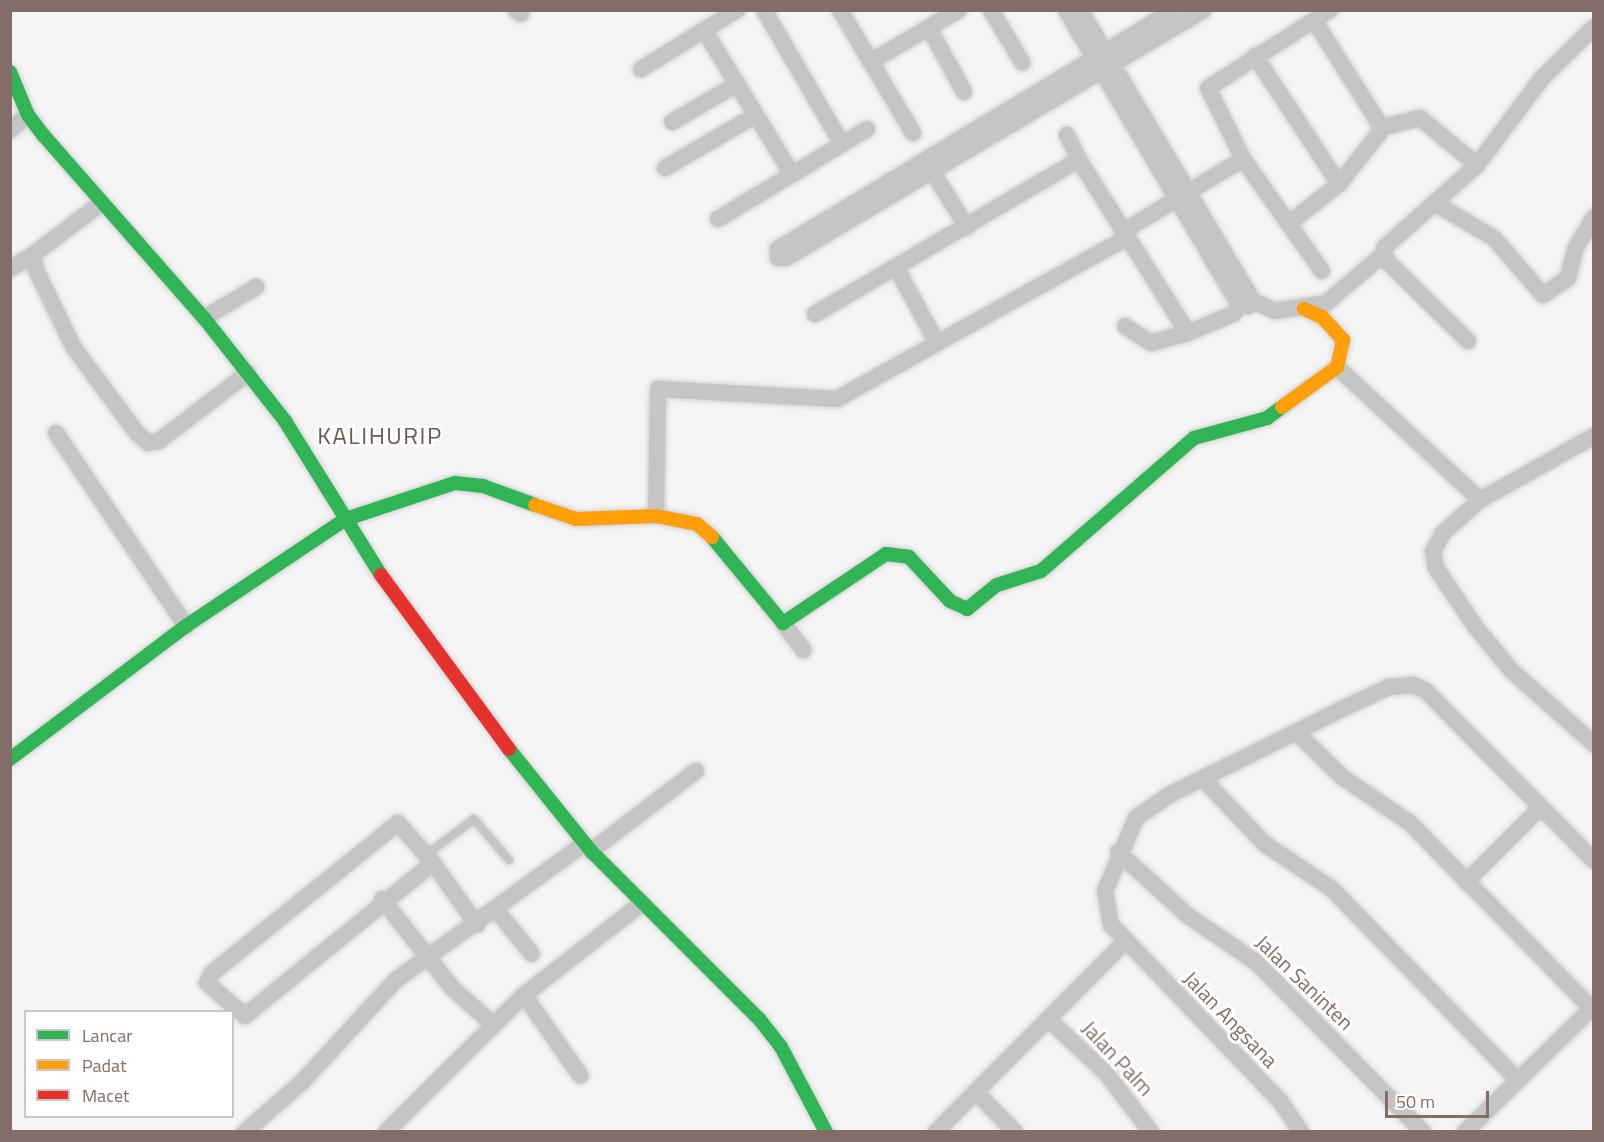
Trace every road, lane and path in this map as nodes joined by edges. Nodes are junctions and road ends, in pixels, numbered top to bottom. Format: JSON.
{"nodes":[{"id":1,"x":764,"y":10,"type":"edge"},
{"id":2,"x":840,"y":10,"type":"edge"},
{"id":3,"x":959,"y":10,"type":"edge"},
{"id":4,"x":1066,"y":10,"type":"edge"},
{"id":5,"x":1080,"y":10,"type":"edge"},
{"id":6,"x":1174,"y":10,"type":"edge"},
{"id":7,"x":1203,"y":10,"type":"edge"},
{"id":8,"x":1330,"y":10,"type":"edge"},
{"id":9,"x":992,"y":11,"type":"edge"},
{"id":10,"x":727,"y":13,"type":"edge"},
{"id":11,"x":1315,"y":22,"type":"junction"},
{"id":12,"x":1593,"y":27,"type":"edge"},
{"id":13,"x":929,"y":28,"type":"junction"},
{"id":14,"x":704,"y":30,"type":"junction"},
{"id":15,"x":1255,"y":56,"type":"junction"},
{"id":16,"x":870,"y":62,"type":"junction"},
{"id":17,"x":1022,"y":62,"type":"dead end"},
{"id":18,"x":1102,"y":62,"type":"junction"},
{"id":19,"x":641,"y":69,"type":"dead end"},
{"id":20,"x":10,"y":72,"type":"edge"},
{"id":21,"x":737,"y":84,"type":"junction"},
{"id":22,"x":964,"y":92,"type":"dead end"},
{"id":23,"x":28,"y":115,"type":"junction"},
{"id":24,"x":756,"y":115,"type":"junction"},
{"id":25,"x":1008,"y":120,"type":"junction"},
{"id":26,"x":672,"y":122,"type":"dead end"},
{"id":27,"x":1380,"y":128,"type":"junction"},
{"id":28,"x":867,"y":129,"type":"dead end"},
{"id":29,"x":10,"y":130,"type":"edge"},
{"id":30,"x":913,"y":133,"type":"dead end"},
{"id":31,"x":1067,"y":135,"type":"dead end"},
{"id":32,"x":842,"y":144,"type":"junction"},
{"id":33,"x":1243,"y":159,"type":"junction"},
{"id":34,"x":1079,"y":160,"type":"junction"},
{"id":35,"x":1477,"y":165,"type":"junction"},
{"id":36,"x":665,"y":168,"type":"dead end"},
{"id":37,"x":932,"y":171,"type":"junction"},
{"id":38,"x":792,"y":174,"type":"junction"},
{"id":39,"x":1339,"y":184,"type":"junction"},
{"id":40,"x":1181,"y":193,"type":"junction"},
{"id":41,"x":100,"y":204,"type":"junction"},
{"id":42,"x":1434,"y":204,"type":"junction"},
{"id":43,"x":1593,"y":217,"type":"edge"},
{"id":44,"x":718,"y":219,"type":"dead end"},
{"id":45,"x":1288,"y":224,"type":"junction"},
{"id":46,"x":967,"y":227,"type":"junction"},
{"id":47,"x":1124,"y":235,"type":"junction"},
{"id":48,"x":1384,"y":254,"type":"junction"},
{"id":49,"x":34,"y":255,"type":"junction"},
{"id":50,"x":10,"y":269,"type":"edge"},
{"id":51,"x":897,"y":269,"type":"junction"},
{"id":52,"x":1322,"y":271,"type":"dead end"},
{"id":53,"x":255,"y":287,"type":"dead end"},
{"id":54,"x":1247,"y":303,"type":"junction"},
{"id":55,"x":1304,"y":309,"type":"junction"},
{"id":56,"x":815,"y":314,"type":"dead end"},
{"id":57,"x":204,"y":318,"type":"junction"},
{"id":58,"x":1125,"y":326,"type":"dead end"},
{"id":59,"x":1188,"y":333,"type":"junction"},
{"id":60,"x":1468,"y":341,"type":"dead end"},
{"id":61,"x":937,"y":344,"type":"junction"},
{"id":62,"x":1337,"y":367,"type":"junction"},
{"id":63,"x":248,"y":374,"type":"junction"},
{"id":64,"x":56,"y":433,"type":"dead end"},
{"id":65,"x":1593,"y":436,"type":"edge"},
{"id":66,"x":1480,"y":500,"type":"junction"},
{"id":67,"x":656,"y":516,"type":"junction"},
{"id":68,"x":346,"y":519,"type":"junction"},
{"id":69,"x":783,"y":623,"type":"junction"},
{"id":70,"x":186,"y":626,"type":"junction"},
{"id":71,"x":803,"y":650,"type":"dead end"},
{"id":72,"x":1298,"y":734,"type":"junction"},
{"id":73,"x":1593,"y":744,"type":"edge"},
{"id":74,"x":10,"y":759,"type":"edge"},
{"id":75,"x":696,"y":771,"type":"dead end"},
{"id":76,"x":1203,"y":779,"type":"junction"},
{"id":77,"x":1540,"y":808,"type":"junction"},
{"id":78,"x":588,"y":847,"type":"junction"},
{"id":79,"x":1118,"y":852,"type":"junction"},
{"id":80,"x":430,"y":859,"type":"junction"},
{"id":81,"x":509,"y":860,"type":"dead end"},
{"id":82,"x":1593,"y":861,"type":"edge"},
{"id":83,"x":1466,"y":882,"type":"junction"},
{"id":84,"x":382,"y":899,"type":"junction"},
{"id":85,"x":642,"y":903,"type":"junction"},
{"id":86,"x":497,"y":910,"type":"junction"},
{"id":87,"x":477,"y":925,"type":"junction"},
{"id":88,"x":1125,"y":942,"type":"junction"},
{"id":89,"x":532,"y":954,"type":"dead end"},
{"id":90,"x":429,"y":961,"type":"junction"},
{"id":91,"x":524,"y":995,"type":"junction"},
{"id":92,"x":1592,"y":1007,"type":"edge"},
{"id":93,"x":1048,"y":1019,"type":"junction"},
{"id":94,"x":493,"y":1024,"type":"junction"},
{"id":95,"x":580,"y":1076,"type":"dead end"},
{"id":96,"x":1517,"y":1079,"type":"junction"},
{"id":97,"x":976,"y":1092,"type":"junction"},
{"id":98,"x":245,"y":1131,"type":"edge"},
{"id":99,"x":386,"y":1131,"type":"edge"},
{"id":100,"x":826,"y":1131,"type":"edge"},
{"id":101,"x":936,"y":1131,"type":"edge"},
{"id":102,"x":1015,"y":1131,"type":"edge"},
{"id":103,"x":1151,"y":1131,"type":"edge"},
{"id":104,"x":1301,"y":1131,"type":"edge"},
{"id":105,"x":1423,"y":1131,"type":"edge"},
{"id":106,"x":1465,"y":1131,"type":"edge"}],
"edges":[{"from":1,"to":32,"type":"street"},
{"from":2,"to":16,"type":"street"},
{"from":3,"to":13,"type":"street"},
{"from":4,"to":18,"type":"street"},
{"from":5,"to":18,"type":"street"},
{"from":6,"to":18,"type":"street"},
{"from":7,"to":18,"type":"street"},
{"from":8,"to":11,"type":"street"},
{"from":9,"to":17,"type":"street"},
{"from":10,"to":14,"type":"street"},
{"from":11,"to":15,"type":"street"},
{"from":11,"to":27,"type":"street"},
{"from":12,"to":35,"type":"street"},
{"from":13,"to":16,"type":"street"},
{"from":13,"to":22,"type":"street"},
{"from":14,"to":19,"type":"street"},
{"from":14,"to":21,"type":"street"},
{"from":15,"to":33,"type":"street"},
{"from":15,"to":39,"type":"street"},
{"from":16,"to":30,"type":"street"},
{"from":18,"to":25,"type":"street"},
{"from":18,"to":40,"type":"street"},
{"from":20,"to":23,"type":"street"},
{"from":21,"to":24,"type":"street"},
{"from":21,"to":26,"type":"street"},
{"from":23,"to":29,"type":"street"},
{"from":23,"to":41,"type":"street"},
{"from":24,"to":36,"type":"street"},
{"from":24,"to":38,"type":"street"},
{"from":25,"to":37,"type":"street"},
{"from":25,"to":37,"type":"street"},
{"from":27,"to":35,"type":"street"},
{"from":27,"to":39,"type":"street"},
{"from":28,"to":32,"type":"street"},
{"from":31,"to":34,"type":"street"},
{"from":32,"to":38,"type":"street"},
{"from":33,"to":40,"type":"street"},
{"from":33,"to":45,"type":"street"},
{"from":34,"to":46,"type":"street"},
{"from":34,"to":47,"type":"street"},
{"from":35,"to":42,"type":"street"},
{"from":37,"to":46,"type":"street"},
{"from":38,"to":44,"type":"street"},
{"from":39,"to":45,"type":"street"},
{"from":40,"to":47,"type":"street"},
{"from":40,"to":54,"type":"street"},
{"from":41,"to":49,"type":"street"},
{"from":41,"to":57,"type":"street"},
{"from":42,"to":43,"type":"street"},
{"from":42,"to":48,"type":"street"},
{"from":45,"to":52,"type":"street"},
{"from":46,"to":51,"type":"street"},
{"from":47,"to":59,"type":"street"},
{"from":47,"to":61,"type":"street"},
{"from":48,"to":55,"type":"street"},
{"from":48,"to":60,"type":"street"},
{"from":49,"to":50,"type":"street"},
{"from":49,"to":63,"type":"street"},
{"from":51,"to":56,"type":"street"},
{"from":51,"to":61,"type":"street"},
{"from":53,"to":57,"type":"street"},
{"from":54,"to":55,"type":"street"},
{"from":54,"to":59,"type":"street"},
{"from":55,"to":62,"type":"street"},
{"from":57,"to":63,"type":"street"},
{"from":58,"to":59,"type":"street"},
{"from":61,"to":67,"type":"street"},
{"from":62,"to":66,"type":"street"},
{"from":62,"to":69,"type":"street"},
{"from":63,"to":68,"type":"street"},
{"from":64,"to":70,"type":"street"},
{"from":65,"to":66,"type":"street"},
{"from":66,"to":73,"type":"street"},
{"from":67,"to":68,"type":"street"},
{"from":67,"to":69,"type":"street"},
{"from":68,"to":70,"type":"street"},
{"from":68,"to":78,"type":"street"},
{"from":69,"to":71,"type":"street"},
{"from":70,"to":74,"type":"street"},
{"from":72,"to":76,"type":"street","name":"Jalan Angsana"},
{"from":72,"to":77,"type":"street","name":"Jalan Angsana"},
{"from":72,"to":83,"type":"street"},
{"from":75,"to":78,"type":"street"},
{"from":76,"to":79,"type":"street","name":"Jalan Angsana"},
{"from":76,"to":96,"type":"street"},
{"from":77,"to":82,"type":"street","name":"Jalan Angsana"},
{"from":77,"to":83,"type":"street"},
{"from":78,"to":85,"type":"street"},
{"from":78,"to":86,"type":"street"},
{"from":79,"to":88,"type":"street","name":"Jalan Angsana"},
{"from":79,"to":105,"type":"street","name":"Jalan Saninten"},
{"from":80,"to":81,"type":"lane"},
{"from":80,"to":84,"type":"street"},
{"from":80,"to":84,"type":"street"},
{"from":80,"to":87,"type":"street"},
{"from":83,"to":92,"type":"street"},
{"from":84,"to":90,"type":"street"},
{"from":85,"to":91,"type":"street"},
{"from":85,"to":100,"type":"street"},
{"from":86,"to":87,"type":"street"},
{"from":86,"to":89,"type":"street"},
{"from":87,"to":90,"type":"street"},
{"from":88,"to":93,"type":"street"},
{"from":88,"to":104,"type":"street","name":"Jalan Angsana"},
{"from":90,"to":94,"type":"street"},
{"from":90,"to":98,"type":"street"},
{"from":91,"to":94,"type":"street"},
{"from":91,"to":95,"type":"street"},
{"from":92,"to":96,"type":"street"},
{"from":93,"to":97,"type":"street"},
{"from":93,"to":103,"type":"street","name":"Jalan Palm"},
{"from":94,"to":99,"type":"street"},
{"from":96,"to":106,"type":"street"},
{"from":97,"to":101,"type":"street"},
{"from":97,"to":102,"type":"street"}]}
